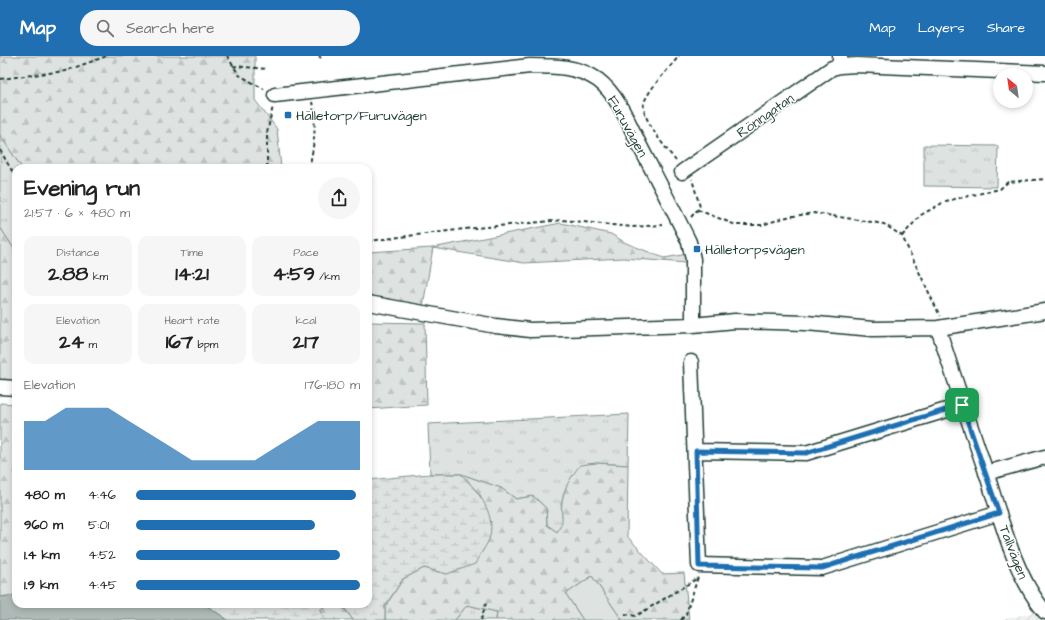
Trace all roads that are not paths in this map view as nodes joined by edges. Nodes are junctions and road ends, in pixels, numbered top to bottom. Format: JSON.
{"nodes":[{"id":1,"x":840,"y":61,"type":"edge"},
{"id":2,"x":1045,"y":73,"type":"edge"},
{"id":3,"x":275,"y":95,"type":"road end"},
{"id":4,"x":682,"y":172,"type":"road end"},
{"id":5,"x":372,"y":304,"type":"edge"},
{"id":6,"x":1045,"y":311,"type":"edge"},
{"id":7,"x":693,"y":325,"type":"junction"},
{"id":8,"x":938,"y":328,"type":"junction"},
{"id":9,"x":691,"y":362,"type":"dead end"},
{"id":10,"x":0,"y":387,"type":"edge"},
{"id":11,"x":12,"y":388,"type":"edge"},
{"id":12,"x":962,"y":405,"type":"junction"},
{"id":13,"x":696,"y":451,"type":"junction"},
{"id":14,"x":1045,"y":457,"type":"edge"},
{"id":15,"x":986,"y":473,"type":"junction"},
{"id":16,"x":999,"y":513,"type":"junction"},
{"id":17,"x":1045,"y":612,"type":"edge"}],
"edges":[{"from":1,"to":2,"type":"street"},
{"from":1,"to":4,"type":"street","name":"Rönngatan"},
{"from":3,"to":7,"type":"street","name":"Furuvägen"},
{"from":5,"to":7,"type":"street"},
{"from":6,"to":8,"type":"street"},
{"from":7,"to":8,"type":"street"},
{"from":8,"to":12,"type":"street","name":"Tallvägen"},
{"from":9,"to":13,"type":"street"},
{"from":10,"to":11,"type":"street"},
{"from":12,"to":13,"type":"street"},
{"from":12,"to":15,"type":"street","name":"Tallvägen"},
{"from":13,"to":16,"type":"street"},
{"from":14,"to":15,"type":"street"},
{"from":15,"to":16,"type":"street","name":"Tallvägen"},
{"from":16,"to":17,"type":"street","name":"Tallvägen"}]}
